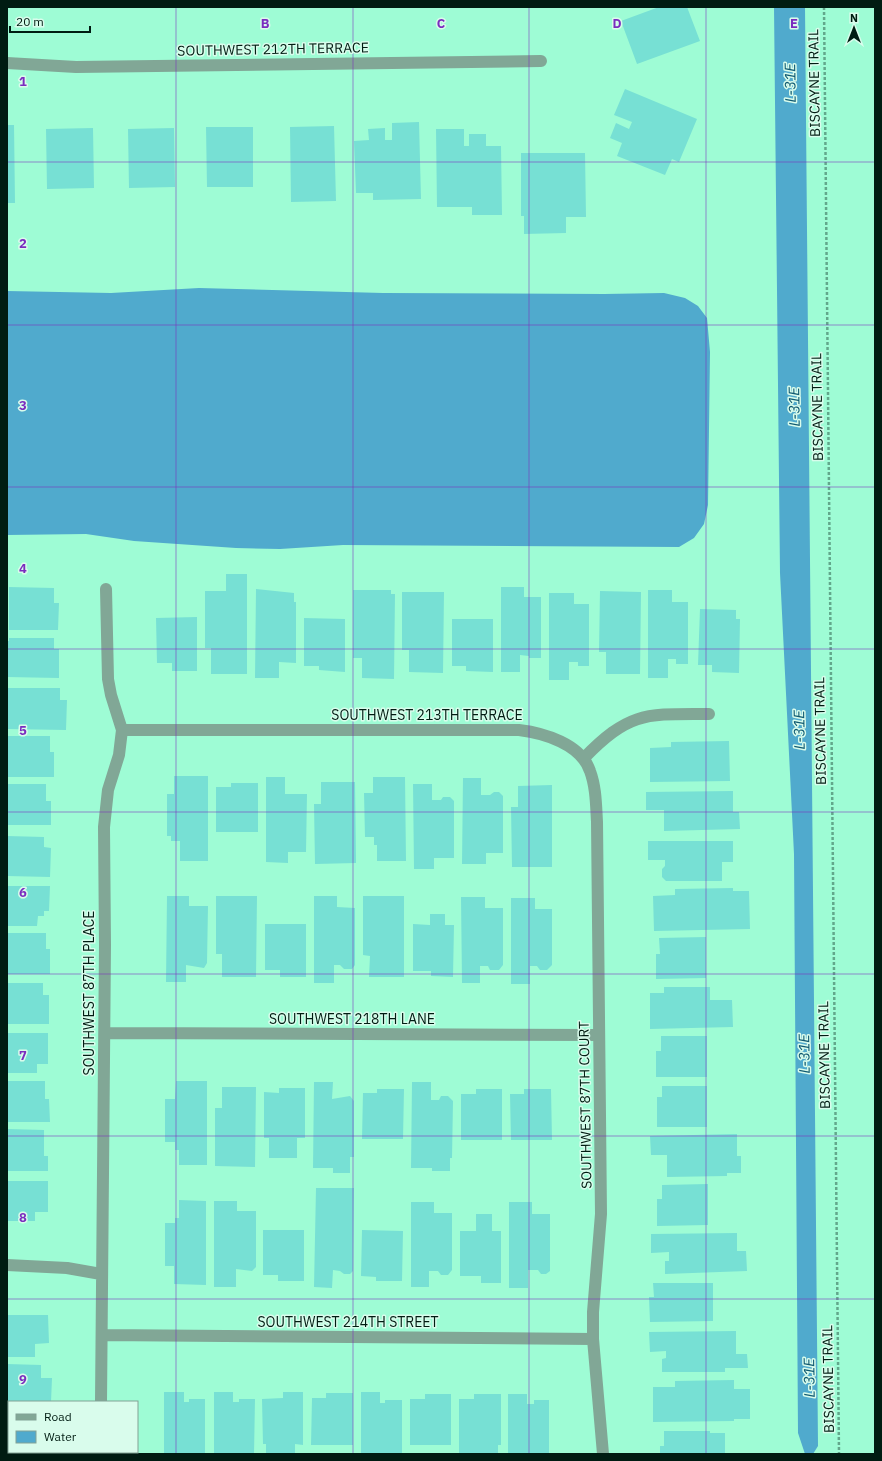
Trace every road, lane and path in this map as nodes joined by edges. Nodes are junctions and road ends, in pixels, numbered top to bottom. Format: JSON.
{"nodes":[{"id":1,"x":824,"y":7,"type":"edge"},
{"id":2,"x":540,"y":61,"type":"dead end"},
{"id":3,"x":7,"y":63,"type":"edge"},
{"id":4,"x":106,"y":589,"type":"dead end"},
{"id":5,"x":709,"y":714,"type":"dead end"},
{"id":6,"x":122,"y":730,"type":"junction"},
{"id":7,"x":584,"y":758,"type":"junction"},
{"id":8,"x":104,"y":1033,"type":"junction"},
{"id":9,"x":600,"y":1035,"type":"junction"},
{"id":10,"x":7,"y":1265,"type":"edge"},
{"id":11,"x":101,"y":1274,"type":"junction"},
{"id":12,"x":102,"y":1336,"type":"junction"},
{"id":13,"x":593,"y":1339,"type":"junction"},
{"id":14,"x":101,"y":1401,"type":"edge"},
{"id":15,"x":603,"y":1454,"type":"edge"},
{"id":16,"x":839,"y":1454,"type":"edge"}],
"edges":[{"from":1,"to":16,"type":"path","name":"BISCAYNE TRAIL"},
{"from":2,"to":3,"type":"street","name":"SOUTHWEST 212TH TERRACE"},
{"from":4,"to":6,"type":"street","name":"SOUTHWEST 87TH PLACE"},
{"from":5,"to":7,"type":"street"},
{"from":6,"to":7,"type":"street","name":"SOUTHWEST 213TH TERRACE"},
{"from":6,"to":8,"type":"street","name":"SOUTHWEST 87TH PLACE"},
{"from":7,"to":9,"type":"street","name":"SOUTHWEST 87TH COURT"},
{"from":8,"to":9,"type":"street","name":"SOUTHWEST 218TH LANE"},
{"from":8,"to":11,"type":"street","name":"SOUTHWEST 87TH PLACE"},
{"from":9,"to":13,"type":"street","name":"SOUTHWEST 87TH COURT"},
{"from":10,"to":11,"type":"street"},
{"from":11,"to":12,"type":"street","name":"SOUTHWEST 87TH PLACE"},
{"from":12,"to":13,"type":"street","name":"SOUTHWEST 214TH STREET"},
{"from":12,"to":14,"type":"street","name":"SOUTHWEST 87TH PLACE"},
{"from":13,"to":15,"type":"street","name":"SOUTHWEST 87TH COURT"}]}
